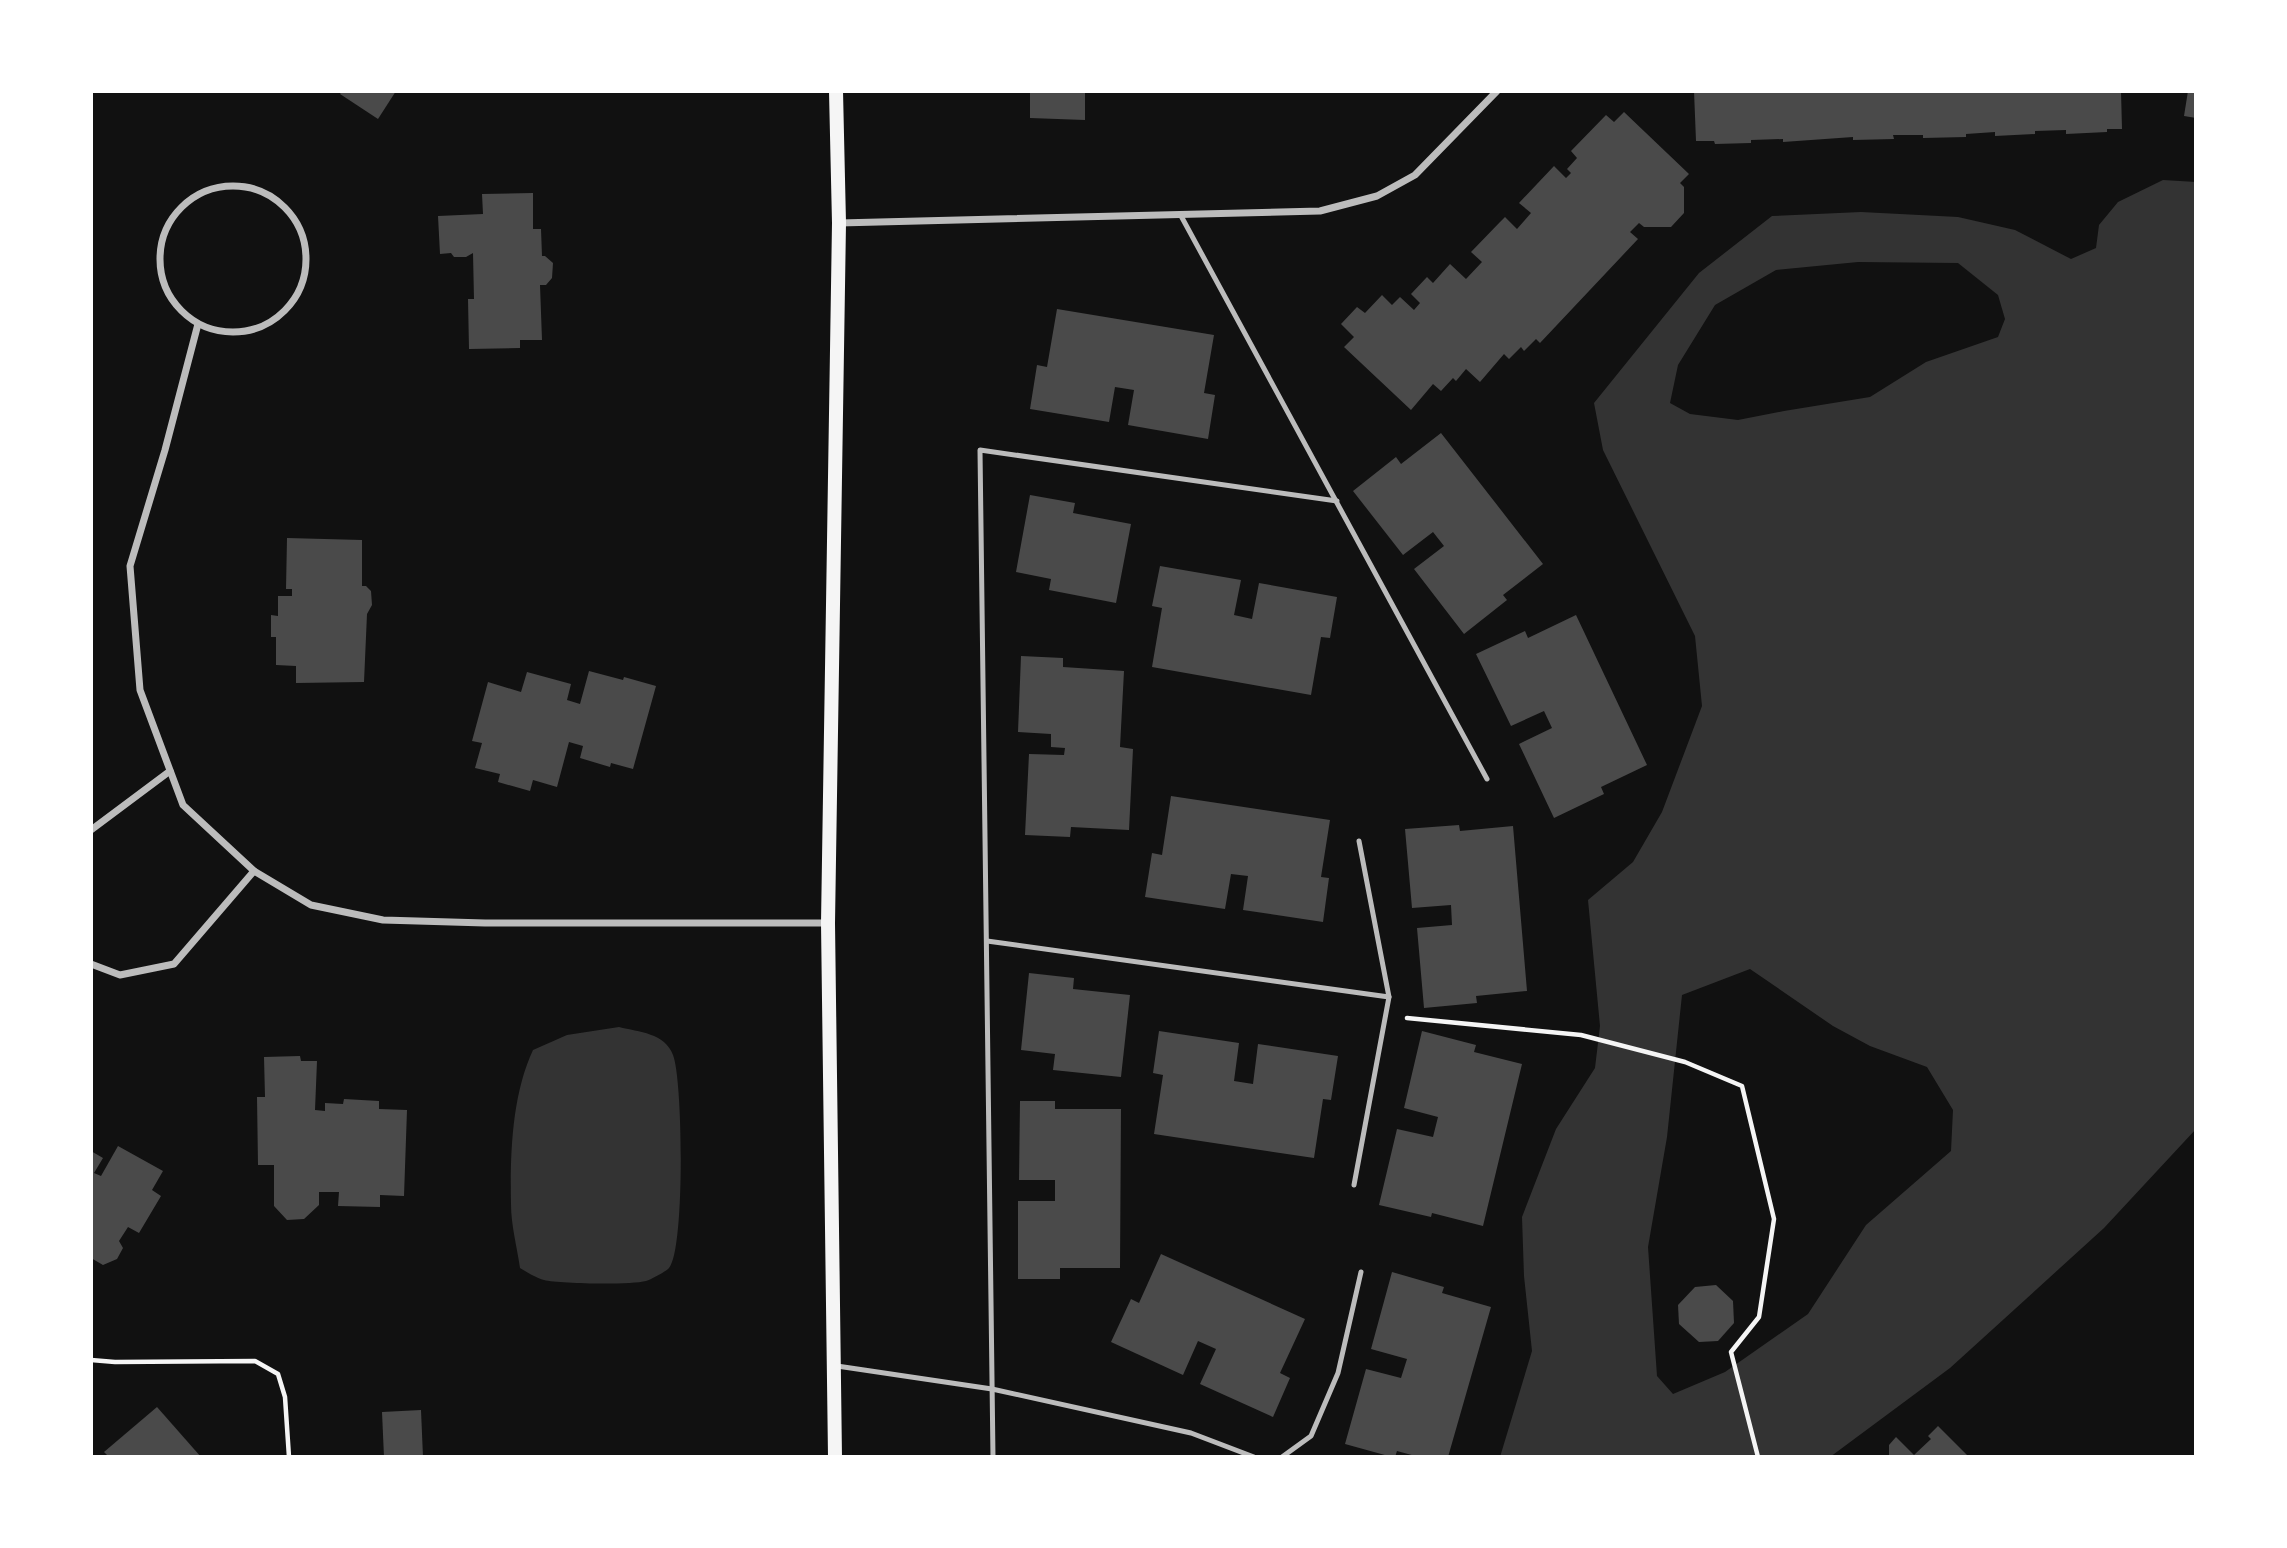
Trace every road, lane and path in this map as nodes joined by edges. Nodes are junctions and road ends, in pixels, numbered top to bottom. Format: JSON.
{"nodes":[{"id":1,"x":836,"y":91,"type":"edge"},
{"id":2,"x":1497,"y":91,"type":"edge"},
{"id":3,"x":1180,"y":214,"type":"junction"},
{"id":4,"x":839,"y":223,"type":"junction"},
{"id":5,"x":198,"y":324,"type":"junction"},
{"id":6,"x":1337,"y":501,"type":"junction"},
{"id":7,"x":170,"y":771,"type":"junction"},
{"id":8,"x":1487,"y":779,"type":"dead end"},
{"id":9,"x":91,"y":830,"type":"edge"},
{"id":10,"x":1359,"y":841,"type":"dead end"},
{"id":11,"x":254,"y":872,"type":"junction"},
{"id":12,"x":828,"y":923,"type":"junction"},
{"id":13,"x":987,"y":941,"type":"junction"},
{"id":14,"x":91,"y":964,"type":"edge"},
{"id":15,"x":1389,"y":997,"type":"junction"},
{"id":16,"x":1385,"y":1016,"type":"junction"},
{"id":17,"x":1354,"y":1185,"type":"dead end"},
{"id":18,"x":1361,"y":1272,"type":"dead end"},
{"id":19,"x":91,"y":1360,"type":"edge"},
{"id":20,"x":834,"y":1366,"type":"junction"},
{"id":21,"x":992,"y":1390,"type":"junction"},
{"id":22,"x":289,"y":1457,"type":"edge"},
{"id":23,"x":835,"y":1457,"type":"edge"},
{"id":24,"x":993,"y":1457,"type":"edge"},
{"id":25,"x":1254,"y":1457,"type":"edge"},
{"id":26,"x":1282,"y":1457,"type":"edge"},
{"id":27,"x":1758,"y":1457,"type":"edge"}],
"edges":[{"from":1,"to":4,"type":"main road"},
{"from":2,"to":3,"type":"street"},
{"from":3,"to":4,"type":"street"},
{"from":3,"to":6,"type":"lane"},
{"from":4,"to":12,"type":"main road"},
{"from":5,"to":5,"type":"street"},
{"from":5,"to":7,"type":"street"},
{"from":6,"to":8,"type":"lane"},
{"from":6,"to":13,"type":"lane"},
{"from":7,"to":9,"type":"street"},
{"from":7,"to":11,"type":"street"},
{"from":10,"to":15,"type":"lane"},
{"from":11,"to":12,"type":"street"},
{"from":11,"to":14,"type":"street"},
{"from":12,"to":20,"type":"main road"},
{"from":13,"to":15,"type":"lane"},
{"from":13,"to":21,"type":"lane"},
{"from":15,"to":16,"type":"lane"},
{"from":16,"to":17,"type":"lane"},
{"from":16,"to":27,"type":"path"},
{"from":18,"to":26,"type":"lane"},
{"from":19,"to":22,"type":"path"},
{"from":20,"to":21,"type":"lane"},
{"from":20,"to":23,"type":"main road"},
{"from":21,"to":24,"type":"lane"},
{"from":21,"to":25,"type":"lane"}]}
